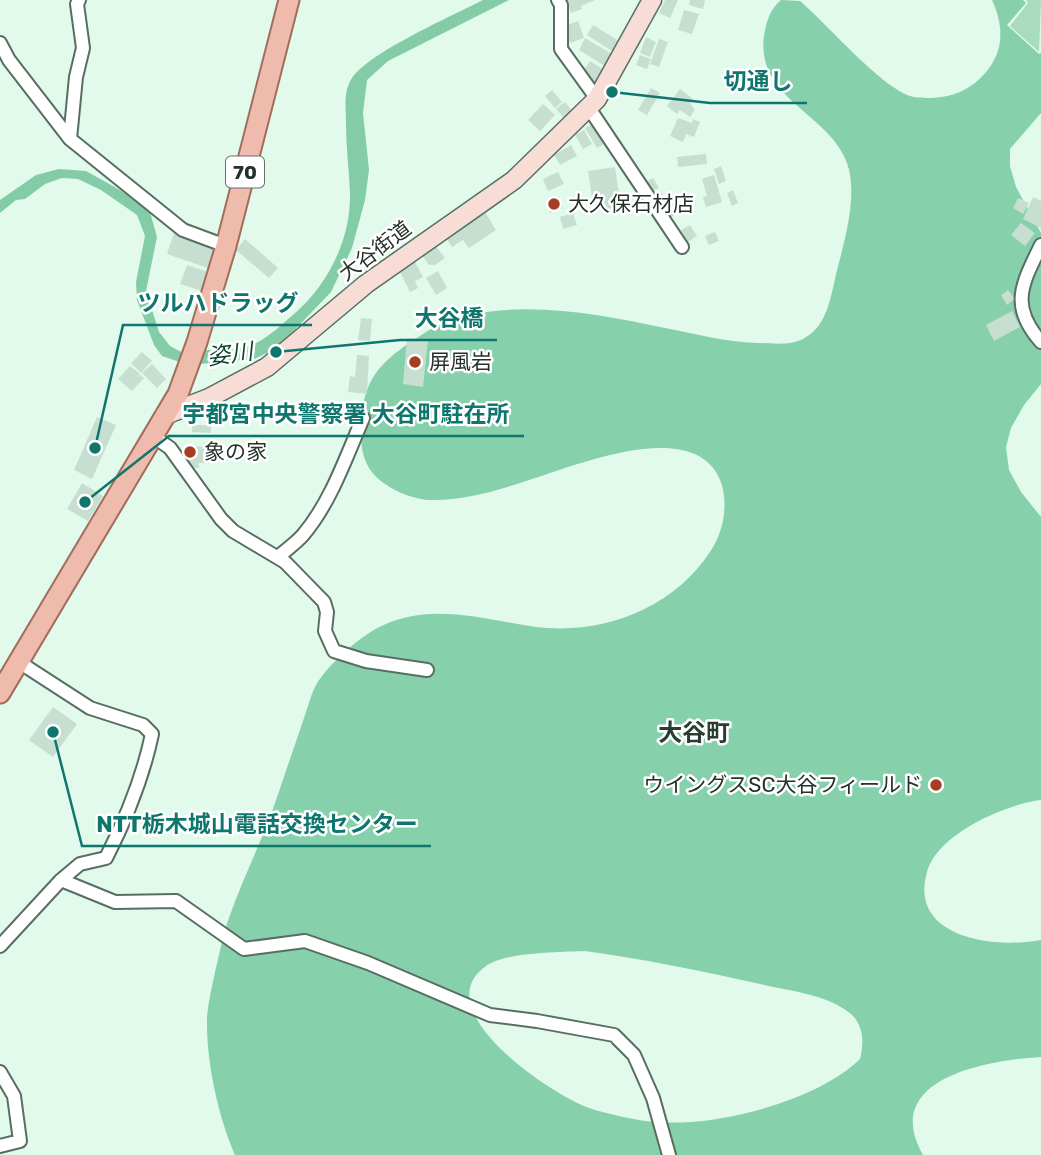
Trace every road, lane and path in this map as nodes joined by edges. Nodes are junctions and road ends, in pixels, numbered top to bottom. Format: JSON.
{"nodes":[{"id":1,"x":79,"y":0,"type":"edge"},
{"id":2,"x":289,"y":0,"type":"edge"},
{"id":3,"x":558,"y":0,"type":"edge"},
{"id":4,"x":653,"y":0,"type":"edge"},
{"id":5,"x":0,"y":43,"type":"edge"},
{"id":6,"x":593,"y":104,"type":"junction"},
{"id":7,"x":70,"y":139,"type":"junction"},
{"id":8,"x":1041,"y":245,"type":"edge"},
{"id":9,"x":226,"y":246,"type":"junction"},
{"id":10,"x":682,"y":247,"type":"dead end"},
{"id":11,"x":1041,"y":342,"type":"edge"},
{"id":12,"x":165,"y":415,"type":"junction"},
{"id":13,"x":363,"y":418,"type":"dead end"},
{"id":14,"x":153,"y":436,"type":"junction"},
{"id":15,"x":278,"y":557,"type":"junction"},
{"id":16,"x":19,"y":662,"type":"junction"},
{"id":17,"x":427,"y":670,"type":"dead end"},
{"id":18,"x":0,"y":694,"type":"edge"},
{"id":19,"x":61,"y":880,"type":"junction"},
{"id":20,"x":0,"y":946,"type":"edge"},
{"id":21,"x":0,"y":1072,"type":"edge"},
{"id":22,"x":0,"y":1146,"type":"edge"},
{"id":23,"x":669,"y":1155,"type":"edge"}],
"edges":[{"from":1,"to":7,"type":"street"},
{"from":2,"to":9,"type":"main road","number":"70"},
{"from":3,"to":6,"type":"street"},
{"from":4,"to":6,"type":"main road","name":"大谷街道"},
{"from":5,"to":7,"type":"street"},
{"from":6,"to":10,"type":"street"},
{"from":6,"to":12,"type":"main road","name":"大谷街道"},
{"from":7,"to":9,"type":"street"},
{"from":8,"to":11,"type":"street"},
{"from":9,"to":12,"type":"main road","number":"70"},
{"from":12,"to":14,"type":"main road","number":"70"},
{"from":13,"to":15,"type":"street"},
{"from":14,"to":15,"type":"street"},
{"from":14,"to":16,"type":"main road","number":"70"},
{"from":15,"to":17,"type":"street"},
{"from":16,"to":18,"type":"main road","number":"70"},
{"from":16,"to":19,"type":"street"},
{"from":19,"to":20,"type":"street"},
{"from":19,"to":23,"type":"street"},
{"from":21,"to":22,"type":"street"}]}
